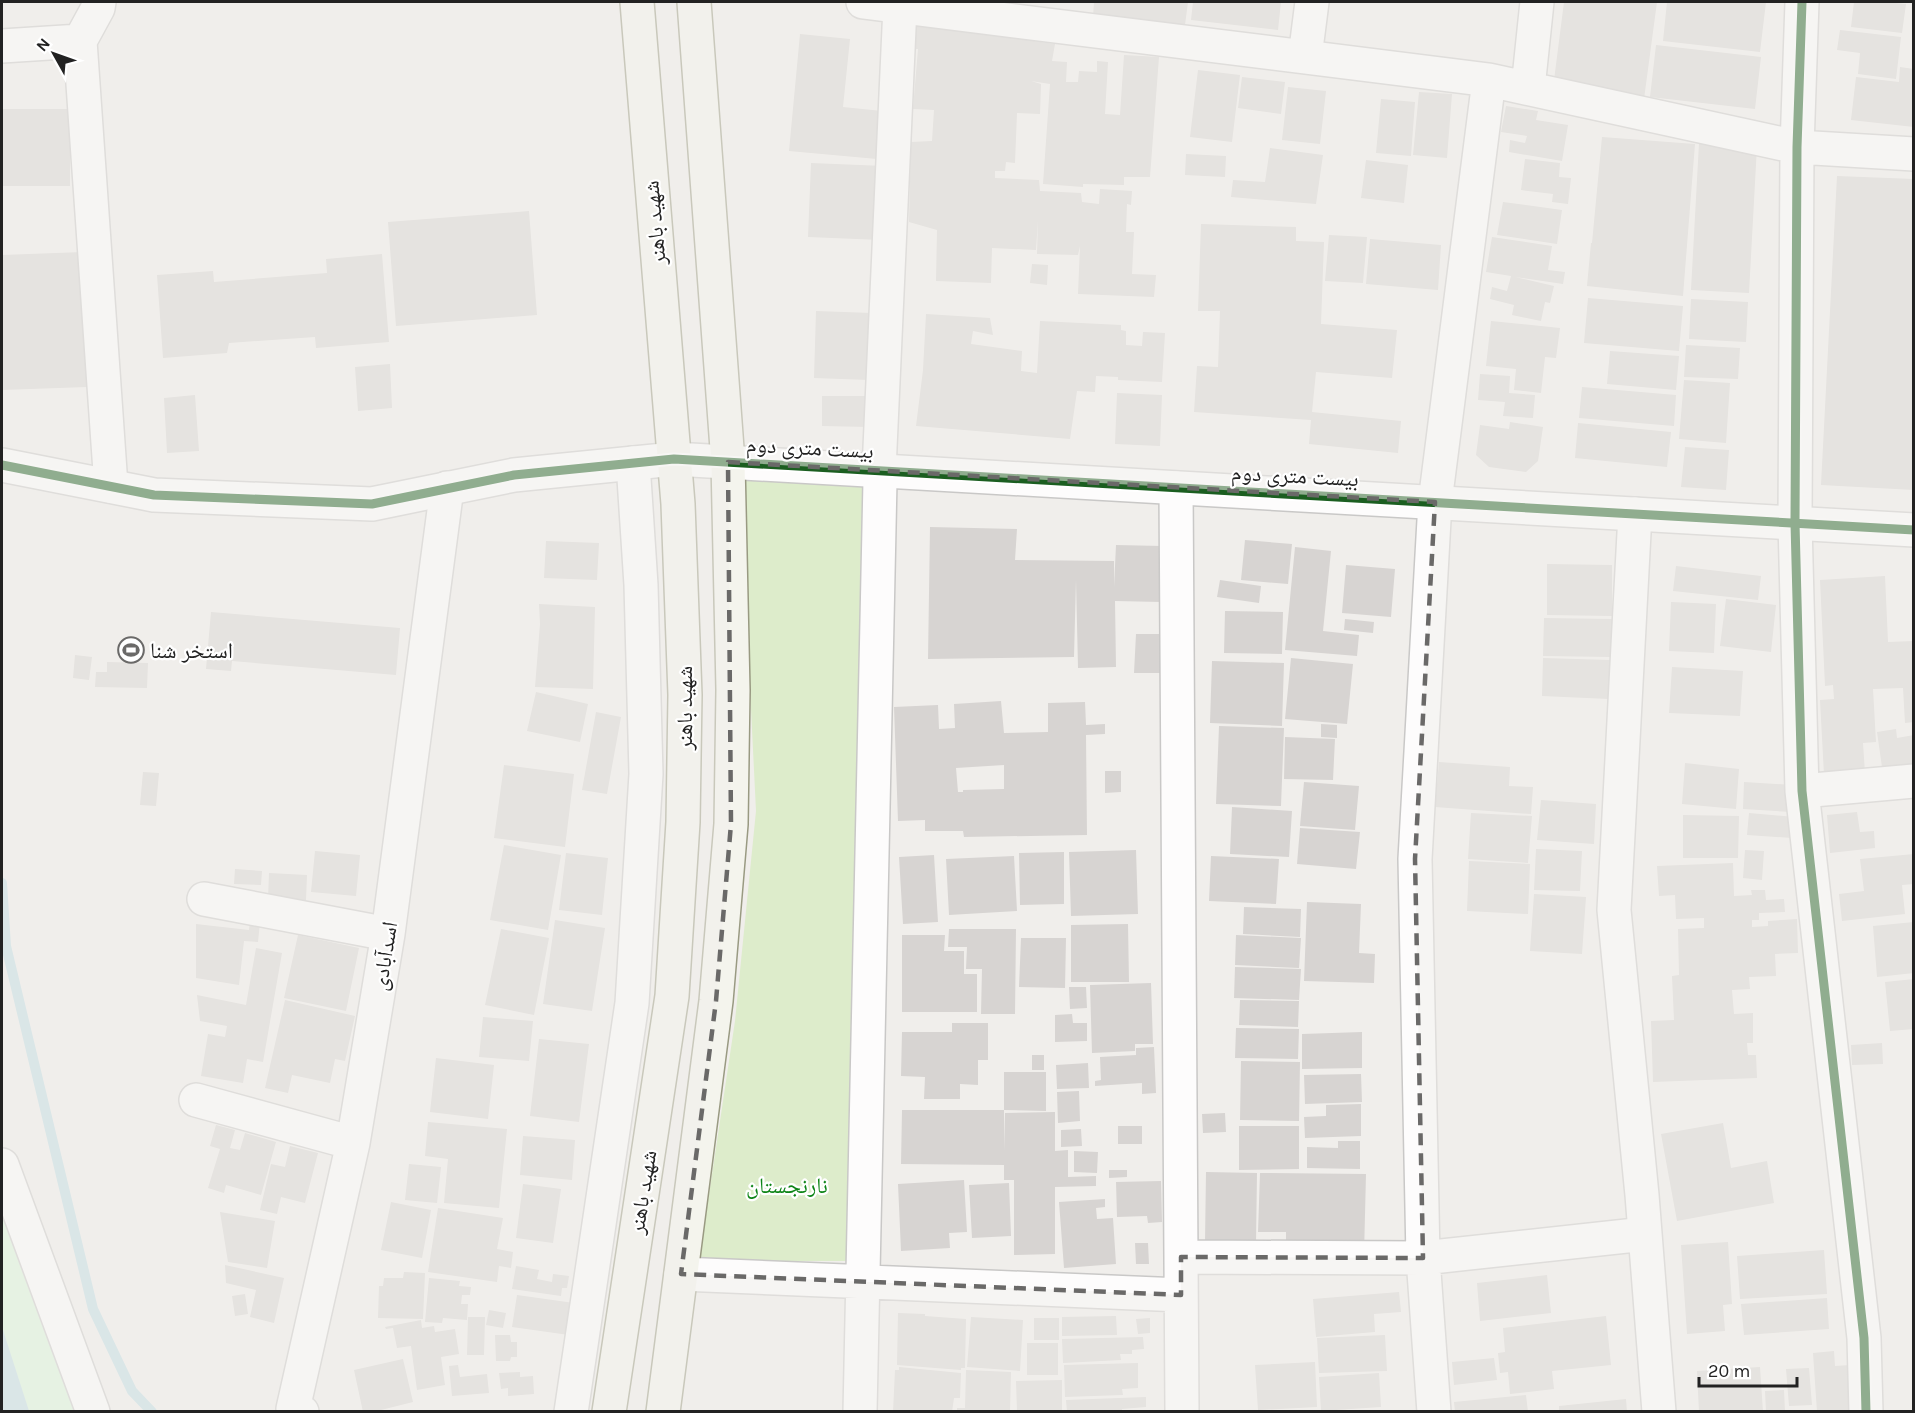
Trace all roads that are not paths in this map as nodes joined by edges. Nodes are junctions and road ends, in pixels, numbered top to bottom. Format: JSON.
{"nodes":[{"id":1,"x":99,"y":2,"type":"edge"},
{"id":2,"x":637,"y":2,"type":"edge"},
{"id":3,"x":694,"y":2,"type":"edge"},
{"id":4,"x":863,"y":2,"type":"edge"},
{"id":5,"x":1312,"y":2,"type":"edge"},
{"id":6,"x":1537,"y":2,"type":"edge"},
{"id":7,"x":1802,"y":2,"type":"edge"},
{"id":8,"x":900,"y":6,"type":"junction"},
{"id":9,"x":1066,"y":14,"type":"edge"},
{"id":10,"x":80,"y":41,"type":"junction"},
{"id":11,"x":2,"y":46,"type":"edge"},
{"id":12,"x":1305,"y":57,"type":"junction"},
{"id":13,"x":1489,"y":80,"type":"junction"},
{"id":14,"x":1528,"y":88,"type":"junction"},
{"id":15,"x":1797,"y":147,"type":"junction"},
{"id":16,"x":1914,"y":154,"type":"edge"},
{"id":17,"x":674,"y":459,"type":"junction"},
{"id":18,"x":728,"y":462,"type":"junction"},
{"id":19,"x":633,"y":463,"type":"junction"},
{"id":20,"x":2,"y":465,"type":"edge"},
{"id":21,"x":879,"y":470,"type":"junction"},
{"id":22,"x":111,"y":486,"type":"junction"},
{"id":23,"x":447,"y":488,"type":"junction"},
{"id":24,"x":1176,"y":488,"type":"junction"},
{"id":25,"x":1435,"y":502,"type":"junction"},
{"id":26,"x":1635,"y":514,"type":"junction"},
{"id":27,"x":1795,"y":523,"type":"junction"},
{"id":28,"x":1914,"y":530,"type":"edge"},
{"id":29,"x":1914,"y":782,"type":"edge"},
{"id":30,"x":1803,"y":791,"type":"junction"},
{"id":31,"x":204,"y":898,"type":"dead end"},
{"id":32,"x":388,"y":934,"type":"junction"},
{"id":33,"x":196,"y":1100,"type":"dead end"},
{"id":34,"x":352,"y":1143,"type":"junction"},
{"id":35,"x":2,"y":1165,"type":"edge"},
{"id":36,"x":1645,"y":1234,"type":"junction"},
{"id":37,"x":1181,"y":1257,"type":"junction"},
{"id":38,"x":1423,"y":1258,"type":"junction"},
{"id":39,"x":681,"y":1274,"type":"junction"},
{"id":40,"x":861,"y":1282,"type":"junction"},
{"id":41,"x":1181,"y":1295,"type":"junction"},
{"id":42,"x":93,"y":1412,"type":"edge"},
{"id":43,"x":302,"y":1412,"type":"edge"},
{"id":44,"x":571,"y":1412,"type":"edge"},
{"id":45,"x":609,"y":1412,"type":"edge"},
{"id":46,"x":663,"y":1412,"type":"edge"},
{"id":47,"x":860,"y":1412,"type":"edge"},
{"id":48,"x":1182,"y":1412,"type":"edge"},
{"id":49,"x":1434,"y":1412,"type":"edge"},
{"id":50,"x":1659,"y":1412,"type":"edge"},
{"id":51,"x":1866,"y":1412,"type":"edge"}],
"edges":[{"from":1,"to":10,"type":"street"},
{"from":2,"to":17,"type":"main road","name":"شهید باهنر"},
{"from":3,"to":18,"type":"main road"},
{"from":4,"to":8,"type":"street"},
{"from":5,"to":12,"type":"street"},
{"from":6,"to":14,"type":"street"},
{"from":7,"to":15,"type":"street"},
{"from":8,"to":9,"type":"street"},
{"from":8,"to":21,"type":"street"},
{"from":9,"to":12,"type":"street"},
{"from":10,"to":11,"type":"street"},
{"from":10,"to":22,"type":"street"},
{"from":12,"to":13,"type":"street"},
{"from":13,"to":14,"type":"street"},
{"from":13,"to":25,"type":"street"},
{"from":14,"to":15,"type":"street"},
{"from":15,"to":16,"type":"street"},
{"from":15,"to":27,"type":"street"},
{"from":17,"to":18,"type":"street","name":"بیست متری دوم"},
{"from":17,"to":19,"type":"street","name":"بیست متری دوم"},
{"from":17,"to":45,"type":"main road","name":"شهید باهنر"},
{"from":18,"to":21,"type":"street","name":"بیست متری دوم"},
{"from":18,"to":39,"type":"main road"},
{"from":19,"to":23,"type":"street","name":"بیست متری دوم"},
{"from":19,"to":44,"type":"street"},
{"from":20,"to":22,"type":"street","name":"بیست متری دوم"},
{"from":21,"to":24,"type":"street","name":"بیست متری دوم"},
{"from":21,"to":40,"type":"street"},
{"from":22,"to":23,"type":"street","name":"بیست متری دوم"},
{"from":23,"to":32,"type":"street","name":"اسدآبادی"},
{"from":24,"to":25,"type":"street","name":"بیست متری دوم"},
{"from":24,"to":37,"type":"street"},
{"from":25,"to":26,"type":"street","name":"بیست متری دوم"},
{"from":25,"to":38,"type":"street"},
{"from":26,"to":27,"type":"street","name":"بیست متری دوم"},
{"from":26,"to":36,"type":"street"},
{"from":27,"to":28,"type":"street","name":"بیست متری دوم"},
{"from":27,"to":30,"type":"street"},
{"from":29,"to":30,"type":"street"},
{"from":30,"to":51,"type":"street"},
{"from":31,"to":32,"type":"street"},
{"from":32,"to":34,"type":"street","name":"اسدآبادی"},
{"from":33,"to":34,"type":"street"},
{"from":34,"to":43,"type":"street","name":"اسدآبادی"},
{"from":35,"to":42,"type":"street"},
{"from":36,"to":38,"type":"street"},
{"from":36,"to":50,"type":"street"},
{"from":37,"to":38,"type":"street"},
{"from":37,"to":41,"type":"street"},
{"from":38,"to":49,"type":"street"},
{"from":39,"to":40,"type":"street"},
{"from":39,"to":46,"type":"main road"},
{"from":40,"to":41,"type":"street"},
{"from":40,"to":47,"type":"street"},
{"from":41,"to":48,"type":"street"}]}
